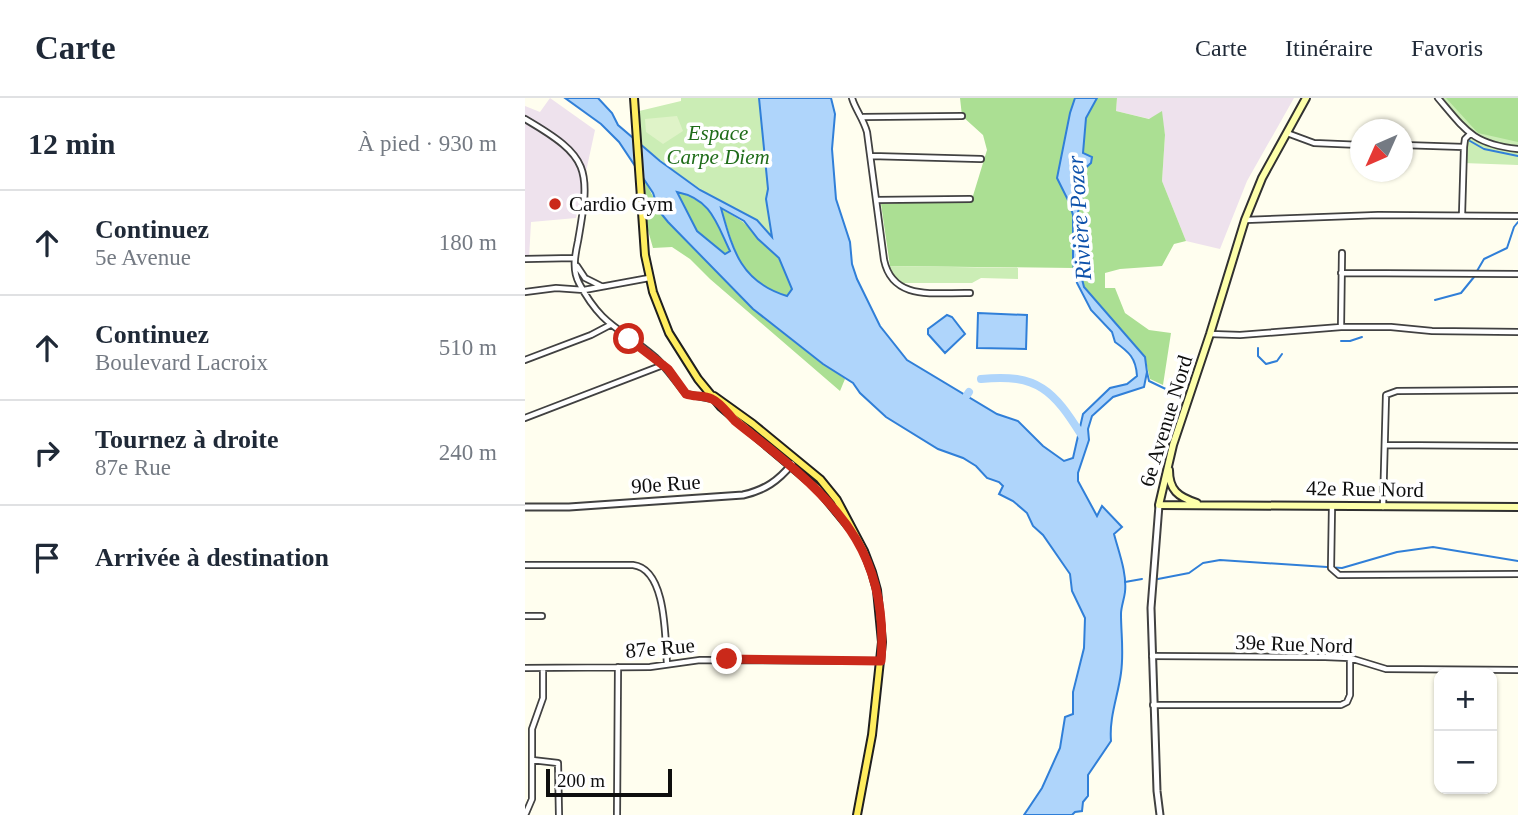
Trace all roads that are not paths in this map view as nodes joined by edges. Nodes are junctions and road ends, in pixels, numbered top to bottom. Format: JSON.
{"nodes":[{"id":1,"x":634,"y":98,"type":"edge"},
{"id":2,"x":852,"y":98,"type":"edge"},
{"id":3,"x":1306,"y":98,"type":"edge"},
{"id":4,"x":1439,"y":98,"type":"edge"},
{"id":5,"x":962,"y":116,"type":"dead end"},
{"id":6,"x":863,"y":117,"type":"junction"},
{"id":7,"x":525,"y":119,"type":"edge"},
{"id":8,"x":1286,"y":133,"type":"junction"},
{"id":9,"x":1469,"y":134,"type":"junction"},
{"id":10,"x":1350,"y":145,"type":"edge"},
{"id":11,"x":1413,"y":145,"type":"edge"},
{"id":12,"x":1464,"y":147,"type":"junction"},
{"id":13,"x":1518,"y":149,"type":"edge"},
{"id":14,"x":871,"y":156,"type":"junction"},
{"id":15,"x":981,"y":159,"type":"dead end"},
{"id":16,"x":970,"y":199,"type":"dead end"},
{"id":17,"x":877,"y":200,"type":"junction"},
{"id":18,"x":1462,"y":215,"type":"junction"},
{"id":19,"x":1518,"y":216,"type":"edge"},
{"id":20,"x":1245,"y":220,"type":"junction"},
{"id":21,"x":1342,"y":253,"type":"dead end"},
{"id":22,"x":574,"y":258,"type":"junction"},
{"id":23,"x":525,"y":259,"type":"edge"},
{"id":24,"x":1341,"y":273,"type":"junction"},
{"id":25,"x":1518,"y":274,"type":"edge"},
{"id":26,"x":649,"y":278,"type":"junction"},
{"id":27,"x":605,"y":286,"type":"junction"},
{"id":28,"x":584,"y":290,"type":"junction"},
{"id":29,"x":525,"y":292,"type":"edge"},
{"id":30,"x":970,"y":293,"type":"dead end"},
{"id":31,"x":610,"y":325,"type":"junction"},
{"id":32,"x":1341,"y":327,"type":"junction"},
{"id":33,"x":1518,"y":332,"type":"edge"},
{"id":34,"x":1210,"y":334,"type":"junction"},
{"id":35,"x":525,"y":360,"type":"edge"},
{"id":36,"x":663,"y":365,"type":"junction"},
{"id":37,"x":698,"y":379,"type":"junction"},
{"id":38,"x":1518,"y":390,"type":"edge"},
{"id":39,"x":694,"y":396,"type":"junction"},
{"id":40,"x":715,"y":398,"type":"junction"},
{"id":41,"x":525,"y":418,"type":"edge"},
{"id":42,"x":1385,"y":445,"type":"junction"},
{"id":43,"x":1518,"y":446,"type":"edge"},
{"id":44,"x":796,"y":459,"type":"junction"},
{"id":45,"x":1169,"y":459,"type":"junction"},
{"id":46,"x":791,"y":465,"type":"junction"},
{"id":47,"x":1213,"y":504,"type":"junction"},
{"id":48,"x":1332,"y":506,"type":"junction"},
{"id":49,"x":525,"y":507,"type":"edge"},
{"id":50,"x":1159,"y":507,"type":"junction"},
{"id":51,"x":1383,"y":507,"type":"junction"},
{"id":52,"x":1518,"y":507,"type":"edge"},
{"id":53,"x":850,"y":528,"type":"junction"},
{"id":54,"x":525,"y":565,"type":"edge"},
{"id":55,"x":1518,"y":574,"type":"edge"},
{"id":56,"x":525,"y":616,"type":"edge"},
{"id":57,"x":542,"y":616,"type":"dead end"},
{"id":58,"x":1153,"y":656,"type":"junction"},
{"id":59,"x":1350,"y":659,"type":"junction"},
{"id":60,"x":881,"y":661,"type":"junction"},
{"id":61,"x":667,"y":664,"type":"junction"},
{"id":62,"x":618,"y":667,"type":"junction"},
{"id":63,"x":525,"y":668,"type":"edge"},
{"id":64,"x":543,"y":669,"type":"junction"},
{"id":65,"x":1518,"y":670,"type":"edge"},
{"id":66,"x":1153,"y":705,"type":"junction"},
{"id":67,"x":532,"y":760,"type":"junction"},
{"id":68,"x":526,"y":813,"type":"edge"},
{"id":69,"x":559,"y":815,"type":"edge"},
{"id":70,"x":617,"y":815,"type":"edge"},
{"id":71,"x":857,"y":815,"type":"edge"},
{"id":72,"x":1160,"y":815,"type":"edge"}],
"edges":[{"from":1,"to":26,"type":"main road"},
{"from":2,"to":6,"type":"street"},
{"from":3,"to":8,"type":"main road","name":"6e Avenue Nord"},
{"from":4,"to":9,"type":"street"},
{"from":5,"to":6,"type":"street"},
{"from":6,"to":14,"type":"street"},
{"from":7,"to":22,"type":"street"},
{"from":8,"to":10,"type":"street"},
{"from":8,"to":20,"type":"main road","name":"6e Avenue Nord"},
{"from":9,"to":12,"type":"street"},
{"from":9,"to":13,"type":"street"},
{"from":11,"to":12,"type":"street"},
{"from":12,"to":18,"type":"street"},
{"from":14,"to":15,"type":"street"},
{"from":14,"to":17,"type":"street"},
{"from":16,"to":17,"type":"street"},
{"from":17,"to":30,"type":"street"},
{"from":18,"to":19,"type":"street"},
{"from":18,"to":20,"type":"street"},
{"from":20,"to":34,"type":"main road","name":"6e Avenue Nord"},
{"from":21,"to":24,"type":"street"},
{"from":22,"to":23,"type":"street"},
{"from":22,"to":27,"type":"street"},
{"from":22,"to":28,"type":"street"},
{"from":24,"to":25,"type":"street"},
{"from":24,"to":32,"type":"street"},
{"from":26,"to":27,"type":"street"},
{"from":26,"to":37,"type":"main road"},
{"from":27,"to":28,"type":"street"},
{"from":28,"to":29,"type":"street"},
{"from":28,"to":31,"type":"street"},
{"from":31,"to":35,"type":"street"},
{"from":31,"to":36,"type":"street"},
{"from":32,"to":33,"type":"street"},
{"from":32,"to":34,"type":"street"},
{"from":34,"to":45,"type":"main road","name":"6e Avenue Nord"},
{"from":36,"to":39,"type":"street"},
{"from":36,"to":41,"type":"street"},
{"from":37,"to":39,"type":"street"},
{"from":37,"to":40,"type":"main road"},
{"from":38,"to":42,"type":"street"},
{"from":39,"to":40,"type":"street"},
{"from":40,"to":44,"type":"main road"},
{"from":40,"to":46,"type":"main road"},
{"from":42,"to":43,"type":"street"},
{"from":42,"to":51,"type":"street"},
{"from":44,"to":46,"type":"street","name":"90e Rue"},
{"from":44,"to":53,"type":"main road"},
{"from":45,"to":47,"type":"main road","name":"42e Rue Nord"},
{"from":45,"to":50,"type":"main road","name":"6e Avenue Nord"},
{"from":46,"to":49,"type":"street","name":"90e Rue"},
{"from":46,"to":53,"type":"main road"},
{"from":47,"to":48,"type":"main road","name":"42e Rue Nord"},
{"from":47,"to":50,"type":"main road","name":"42e Rue Nord"},
{"from":48,"to":51,"type":"main road","name":"42e Rue Nord"},
{"from":48,"to":55,"type":"street"},
{"from":50,"to":58,"type":"street","name":"6e Avenue Nord"},
{"from":51,"to":52,"type":"main road","name":"42e Rue Nord"},
{"from":53,"to":60,"type":"main road"},
{"from":54,"to":61,"type":"street"},
{"from":56,"to":57,"type":"street"},
{"from":58,"to":59,"type":"street","name":"39e Rue Nord"},
{"from":58,"to":66,"type":"street","name":"6e Avenue Nord"},
{"from":59,"to":65,"type":"street","name":"39e Rue Nord"},
{"from":59,"to":66,"type":"street"},
{"from":60,"to":61,"type":"street","name":"87e Rue"},
{"from":60,"to":71,"type":"main road"},
{"from":61,"to":62,"type":"street","name":"87e Rue"},
{"from":62,"to":64,"type":"street","name":"87e Rue"},
{"from":62,"to":70,"type":"street"},
{"from":63,"to":64,"type":"street","name":"87e Rue"},
{"from":64,"to":67,"type":"street"},
{"from":66,"to":72,"type":"street","name":"6e Avenue Nord"},
{"from":67,"to":68,"type":"street"},
{"from":67,"to":69,"type":"street"}]}
